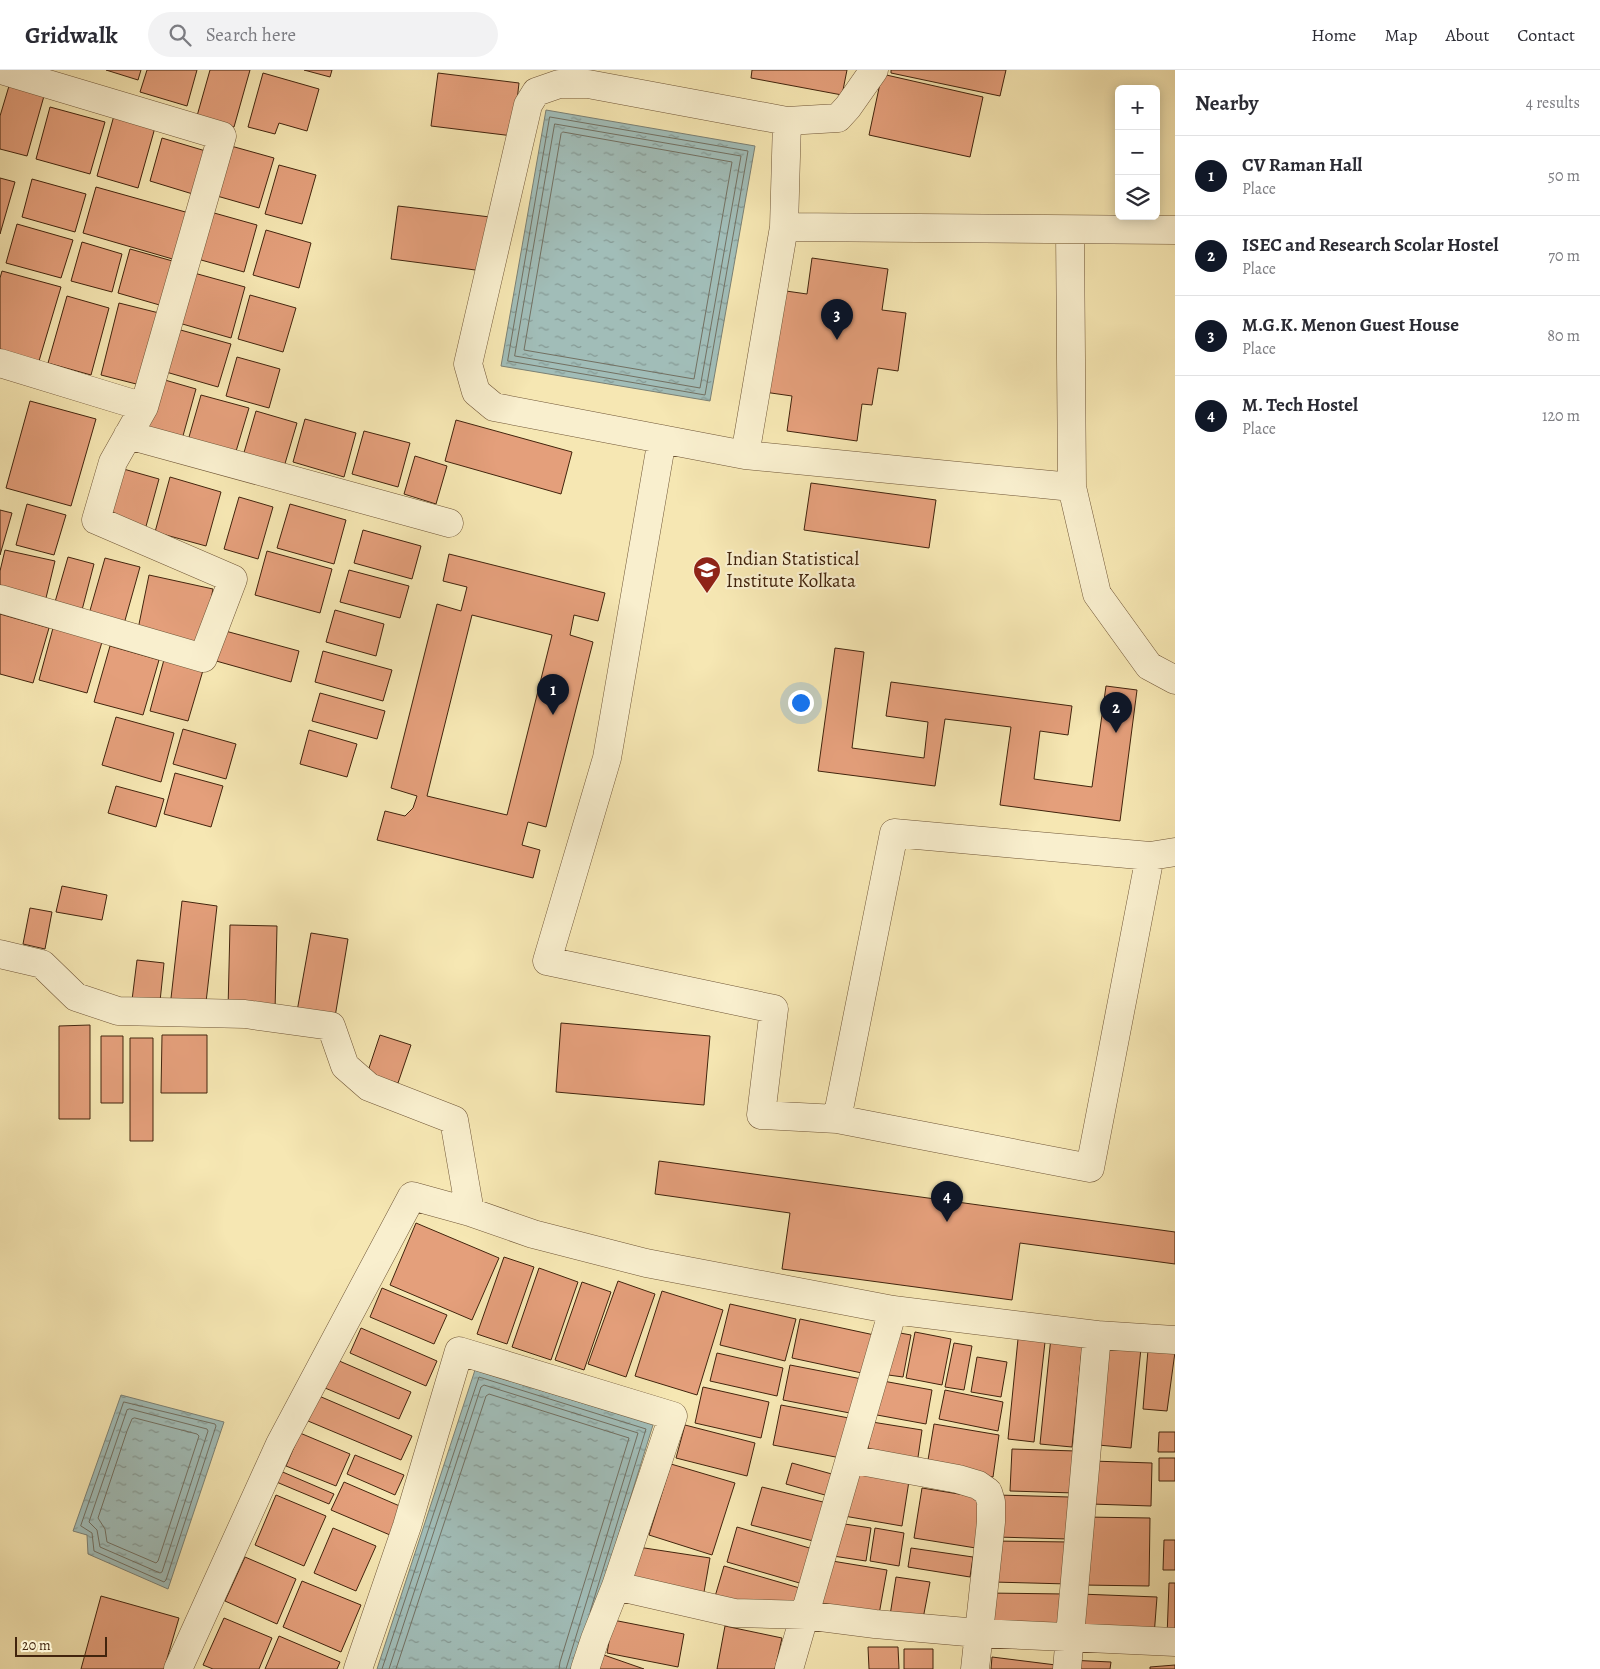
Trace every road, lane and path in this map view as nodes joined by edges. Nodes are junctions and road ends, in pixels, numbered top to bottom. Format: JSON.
{"nodes":[{"id":1,"x":1,"y":70,"type":"edge"},
{"id":2,"x":874,"y":70,"type":"edge"},
{"id":3,"x":787,"y":121,"type":"junction"},
{"id":4,"x":784,"y":227,"type":"junction"},
{"id":5,"x":1070,"y":230,"type":"junction"},
{"id":6,"x":1175,"y":230,"type":"edge"},
{"id":7,"x":0,"y":363,"type":"edge"},
{"id":8,"x":144,"y":407,"type":"junction"},
{"id":9,"x":128,"y":435,"type":"junction"},
{"id":10,"x":662,"y":439,"type":"junction"},
{"id":11,"x":745,"y":455,"type":"junction"},
{"id":12,"x":1072,"y":487,"type":"junction"},
{"id":13,"x":449,"y":523,"type":"dead end"},
{"id":14,"x":0,"y":599,"type":"edge"},
{"id":15,"x":1175,"y":680,"type":"edge"},
{"id":16,"x":1162,"y":854,"type":"edge"},
{"id":17,"x":0,"y":954,"type":"edge"},
{"id":18,"x":838,"y":1119,"type":"junction"},
{"id":19,"x":470,"y":1212,"type":"junction"},
{"id":20,"x":893,"y":1310,"type":"junction"},
{"id":21,"x":1097,"y":1335,"type":"junction"},
{"id":22,"x":1175,"y":1340,"type":"edge"},
{"id":23,"x":850,"y":1459,"type":"junction"},
{"id":24,"x":616,"y":1586,"type":"junction"},
{"id":25,"x":805,"y":1615,"type":"junction"},
{"id":26,"x":978,"y":1633,"type":"junction"},
{"id":27,"x":1070,"y":1637,"type":"junction"},
{"id":28,"x":1175,"y":1642,"type":"edge"},
{"id":29,"x":178,"y":1669,"type":"edge"},
{"id":30,"x":358,"y":1669,"type":"edge"},
{"id":31,"x":585,"y":1669,"type":"edge"},
{"id":32,"x":789,"y":1669,"type":"edge"},
{"id":33,"x":975,"y":1669,"type":"edge"},
{"id":34,"x":1067,"y":1669,"type":"edge"}],
"edges":[{"from":1,"to":8,"type":"street"},
{"from":2,"to":3,"type":"street"},
{"from":3,"to":4,"type":"street"},
{"from":3,"to":10,"type":"street"},
{"from":4,"to":5,"type":"street"},
{"from":4,"to":11,"type":"street"},
{"from":5,"to":6,"type":"street"},
{"from":5,"to":12,"type":"street"},
{"from":7,"to":8,"type":"street"},
{"from":8,"to":9,"type":"street"},
{"from":9,"to":13,"type":"street"},
{"from":9,"to":14,"type":"street"},
{"from":10,"to":11,"type":"street"},
{"from":10,"to":18,"type":"street"},
{"from":11,"to":12,"type":"street"},
{"from":12,"to":15,"type":"street"},
{"from":16,"to":18,"type":"street"},
{"from":16,"to":18,"type":"street"},
{"from":17,"to":19,"type":"street"},
{"from":19,"to":20,"type":"street"},
{"from":19,"to":29,"type":"street"},
{"from":20,"to":21,"type":"street"},
{"from":20,"to":23,"type":"street"},
{"from":21,"to":22,"type":"street"},
{"from":21,"to":27,"type":"street"},
{"from":23,"to":25,"type":"street"},
{"from":23,"to":26,"type":"street"},
{"from":24,"to":25,"type":"street"},
{"from":24,"to":30,"type":"street"},
{"from":24,"to":31,"type":"street"},
{"from":25,"to":26,"type":"street"},
{"from":25,"to":32,"type":"street"},
{"from":26,"to":27,"type":"street"},
{"from":26,"to":33,"type":"street"},
{"from":27,"to":28,"type":"street"},
{"from":27,"to":34,"type":"street"}]}
